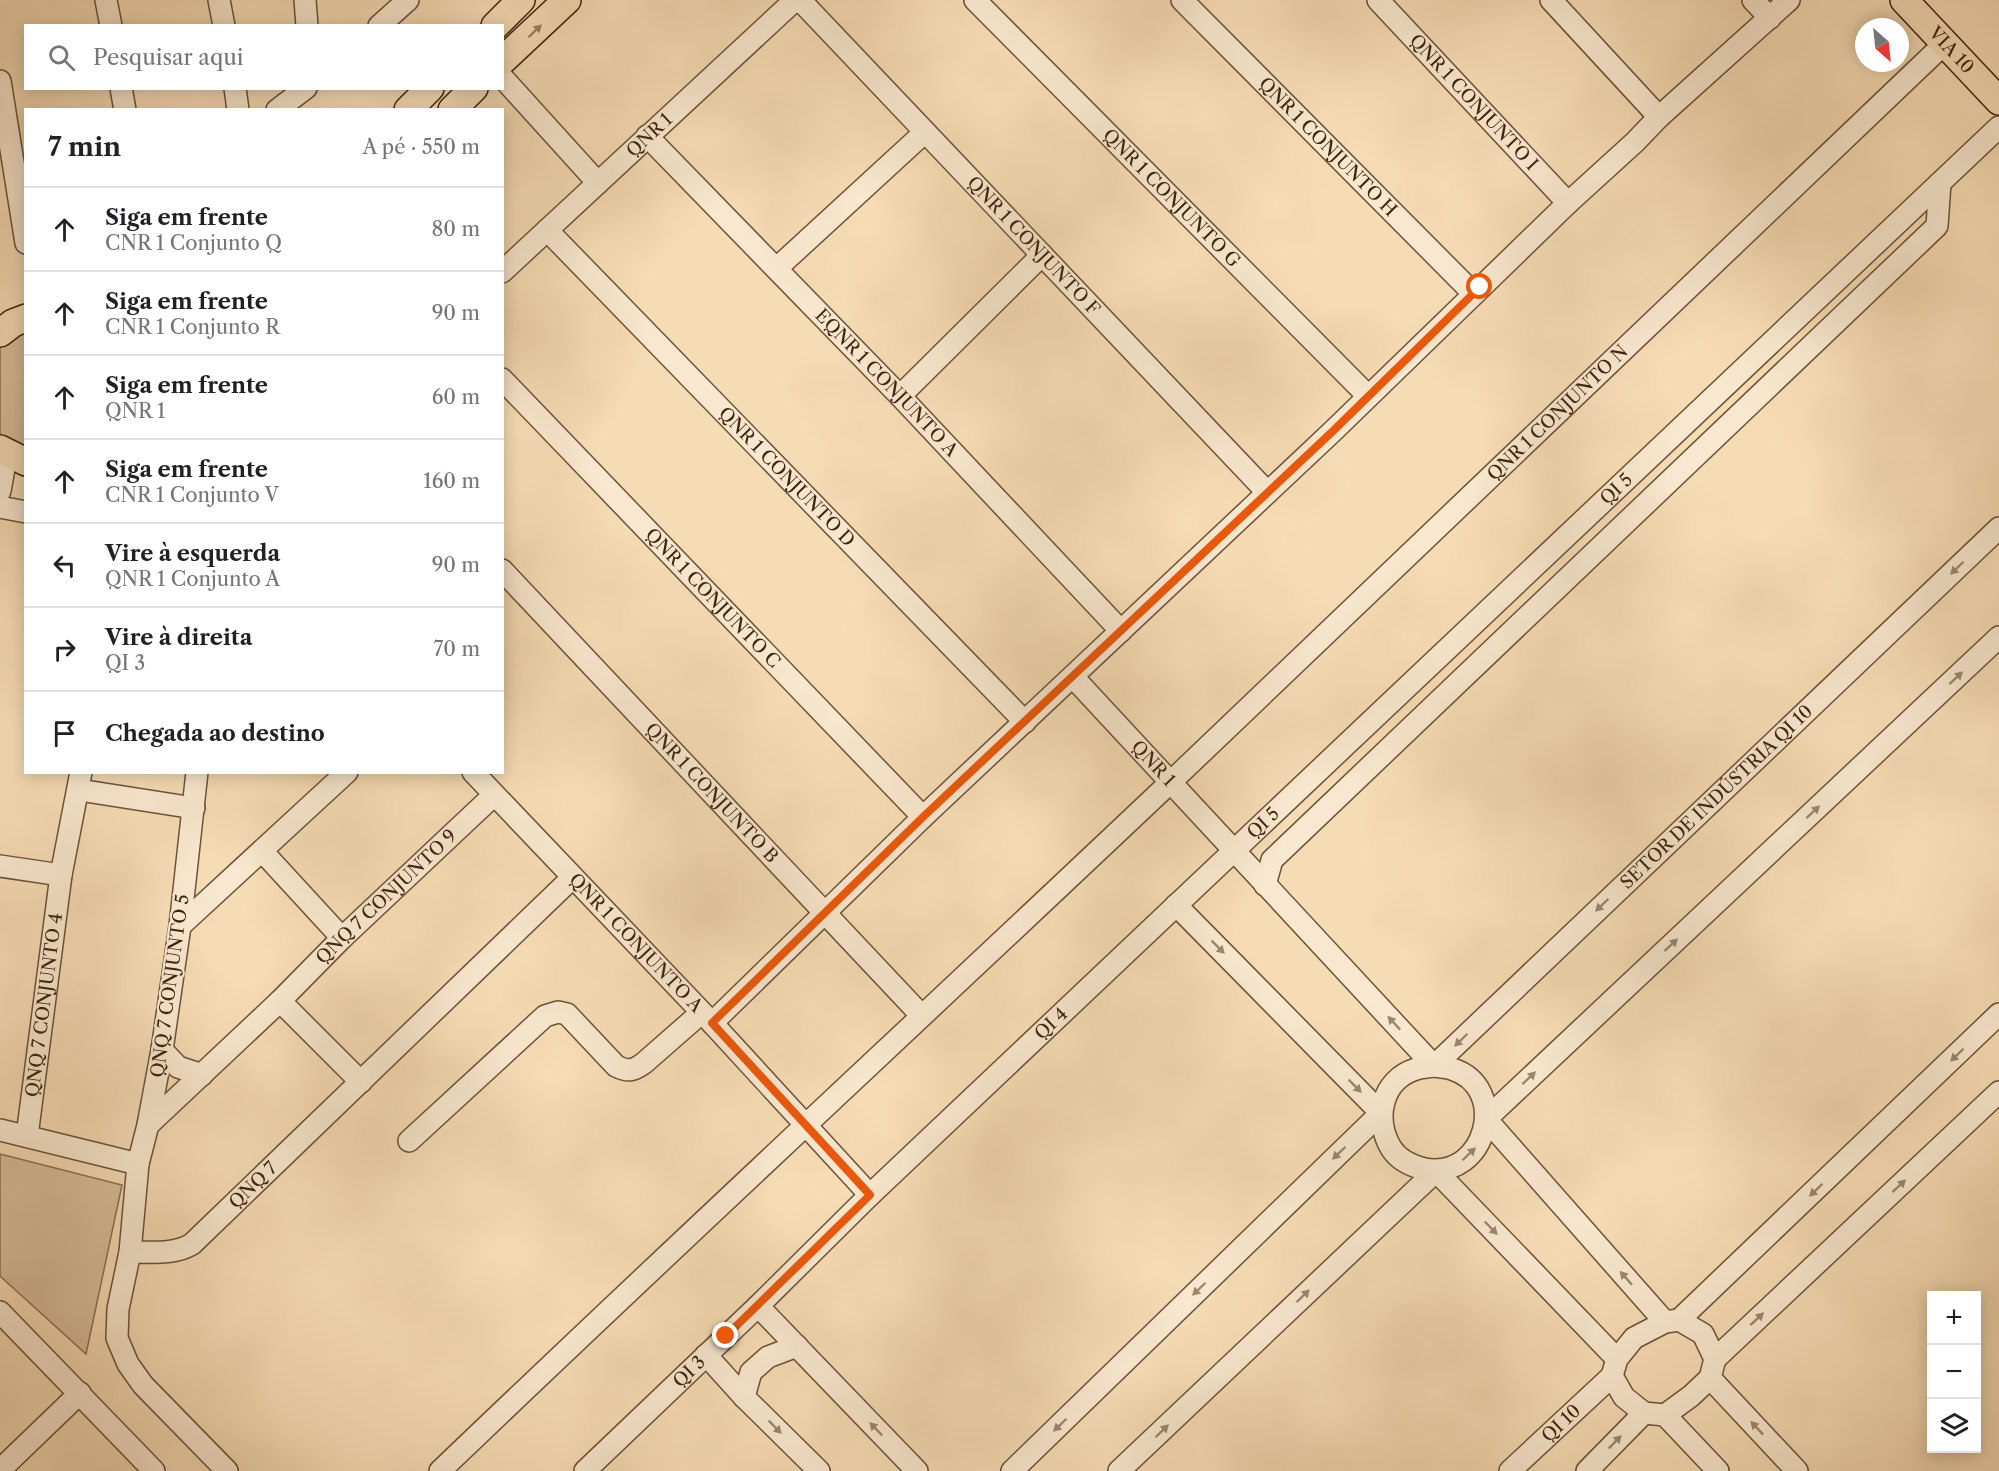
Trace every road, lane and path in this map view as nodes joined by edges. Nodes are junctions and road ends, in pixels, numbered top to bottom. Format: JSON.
{"nodes":[{"id":1,"x":106,"y":0,"type":"edge"},
{"id":2,"x":219,"y":0,"type":"edge"},
{"id":3,"x":305,"y":0,"type":"edge"},
{"id":4,"x":408,"y":0,"type":"edge"},
{"id":5,"x":567,"y":0,"type":"edge"},
{"id":6,"x":795,"y":0,"type":"edge"},
{"id":7,"x":800,"y":0,"type":"edge"},
{"id":8,"x":975,"y":0,"type":"edge"},
{"id":9,"x":1182,"y":0,"type":"edge"},
{"id":10,"x":1378,"y":0,"type":"edge"},
{"id":11,"x":1551,"y":0,"type":"edge"},
{"id":12,"x":1753,"y":0,"type":"edge"},
{"id":13,"x":1789,"y":0,"type":"edge"},
{"id":14,"x":1904,"y":0,"type":"edge"},
{"id":15,"x":1770,"y":18,"type":"junction"},
{"id":16,"x":111,"y":24,"type":"edge"},
{"id":17,"x":224,"y":24,"type":"edge"},
{"id":18,"x":307,"y":24,"type":"edge"},
{"id":19,"x":381,"y":24,"type":"edge"},
{"id":20,"x":1945,"y":44,"type":"junction"},
{"id":21,"x":504,"y":59,"type":"edge"},
{"id":22,"x":504,"y":79,"type":"edge"},
{"id":23,"x":0,"y":81,"type":"edge"},
{"id":24,"x":121,"y":90,"type":"edge"},
{"id":25,"x":235,"y":90,"type":"edge"},
{"id":26,"x":303,"y":90,"type":"edge"},
{"id":27,"x":428,"y":90,"type":"edge"},
{"id":28,"x":472,"y":90,"type":"edge"},
{"id":29,"x":1999,"y":101,"type":"edge"},
{"id":30,"x":125,"y":108,"type":"edge"},
{"id":31,"x":238,"y":108,"type":"edge"},
{"id":32,"x":280,"y":108,"type":"edge"},
{"id":33,"x":410,"y":108,"type":"edge"},
{"id":34,"x":454,"y":108,"type":"edge"},
{"id":35,"x":1659,"y":117,"type":"junction"},
{"id":36,"x":1999,"y":127,"type":"edge"},
{"id":37,"x":925,"y":132,"type":"junction"},
{"id":38,"x":647,"y":136,"type":"junction"},
{"id":39,"x":598,"y":183,"type":"junction"},
{"id":40,"x":1940,"y":183,"type":"junction"},
{"id":41,"x":1568,"y":203,"type":"junction"},
{"id":42,"x":547,"y":230,"type":"junction"},
{"id":43,"x":24,"y":231,"type":"edge"},
{"id":44,"x":1042,"y":255,"type":"junction"},
{"id":45,"x":777,"y":268,"type":"junction"},
{"id":46,"x":504,"y":270,"type":"edge"},
{"id":47,"x":1474,"y":294,"type":"junction"},
{"id":48,"x":24,"y":319,"type":"edge"},
{"id":49,"x":0,"y":333,"type":"edge"},
{"id":50,"x":504,"y":381,"type":"edge"},
{"id":51,"x":900,"y":396,"type":"junction"},
{"id":52,"x":1368,"y":396,"type":"junction"},
{"id":53,"x":11,"y":454,"type":"edge"},
{"id":54,"x":0,"y":491,"type":"edge"},
{"id":55,"x":1267,"y":492,"type":"junction"},
{"id":56,"x":0,"y":507,"type":"edge"},
{"id":57,"x":24,"y":512,"type":"edge"},
{"id":58,"x":1999,"y":528,"type":"edge"},
{"id":59,"x":504,"y":572,"type":"edge"},
{"id":60,"x":1121,"y":631,"type":"junction"},
{"id":61,"x":1999,"y":637,"type":"edge"},
{"id":62,"x":1073,"y":677,"type":"junction"},
{"id":63,"x":1025,"y":722,"type":"junction"},
{"id":64,"x":197,"y":774,"type":"edge"},
{"id":65,"x":345,"y":774,"type":"edge"},
{"id":66,"x":475,"y":774,"type":"edge"},
{"id":67,"x":80,"y":781,"type":"edge"},
{"id":68,"x":1171,"y":782,"type":"junction"},
{"id":69,"x":494,"y":795,"type":"junction"},
{"id":70,"x":194,"y":808,"type":"junction"},
{"id":71,"x":923,"y":817,"type":"junction"},
{"id":72,"x":262,"y":851,"type":"junction"},
{"id":73,"x":1233,"y":851,"type":"junction"},
{"id":74,"x":0,"y":866,"type":"edge"},
{"id":75,"x":61,"y":875,"type":"junction"},
{"id":76,"x":572,"y":878,"type":"junction"},
{"id":77,"x":1265,"y":885,"type":"junction"},
{"id":78,"x":1176,"y":905,"type":"junction"},
{"id":79,"x":826,"y":912,"type":"junction"},
{"id":80,"x":180,"y":926,"type":"junction"},
{"id":81,"x":342,"y":939,"type":"junction"},
{"id":82,"x":280,"y":1001,"type":"junction"},
{"id":83,"x":1999,"y":1014,"type":"edge"},
{"id":84,"x":921,"y":1015,"type":"junction"},
{"id":85,"x":706,"y":1018,"type":"junction"},
{"id":86,"x":162,"y":1050,"type":"junction"},
{"id":87,"x":1434,"y":1066,"type":"junction"},
{"id":88,"x":202,"y":1075,"type":"junction"},
{"id":89,"x":361,"y":1082,"type":"junction"},
{"id":90,"x":1999,"y":1092,"type":"edge"},
{"id":91,"x":1381,"y":1113,"type":"junction"},
{"id":92,"x":1486,"y":1119,"type":"junction"},
{"id":93,"x":805,"y":1124,"type":"junction"},
{"id":94,"x":148,"y":1125,"type":"junction"},
{"id":95,"x":0,"y":1130,"type":"edge"},
{"id":96,"x":27,"y":1136,"type":"junction"},
{"id":97,"x":409,"y":1140,"type":"dead end"},
{"id":98,"x":138,"y":1164,"type":"junction"},
{"id":99,"x":1436,"y":1171,"type":"junction"},
{"id":100,"x":870,"y":1195,"type":"junction"},
{"id":101,"x":130,"y":1252,"type":"junction"},
{"id":102,"x":758,"y":1306,"type":"junction"},
{"id":103,"x":0,"y":1312,"type":"edge"},
{"id":104,"x":1672,"y":1321,"type":"junction"},
{"id":105,"x":797,"y":1346,"type":"junction"},
{"id":106,"x":706,"y":1355,"type":"junction"},
{"id":107,"x":1615,"y":1367,"type":"junction"},
{"id":108,"x":1713,"y":1369,"type":"junction"},
{"id":109,"x":80,"y":1393,"type":"junction"},
{"id":110,"x":744,"y":1397,"type":"junction"},
{"id":111,"x":1644,"y":1413,"type":"junction"},
{"id":112,"x":1665,"y":1414,"type":"junction"},
{"id":113,"x":0,"y":1470,"type":"edge"},
{"id":114,"x":153,"y":1471,"type":"edge"},
{"id":115,"x":227,"y":1471,"type":"edge"},
{"id":116,"x":440,"y":1471,"type":"edge"},
{"id":117,"x":585,"y":1471,"type":"edge"},
{"id":118,"x":819,"y":1471,"type":"edge"},
{"id":119,"x":917,"y":1471,"type":"edge"},
{"id":120,"x":1012,"y":1471,"type":"edge"},
{"id":121,"x":1119,"y":1471,"type":"edge"},
{"id":122,"x":1510,"y":1471,"type":"edge"},
{"id":123,"x":1587,"y":1471,"type":"edge"},
{"id":124,"x":1718,"y":1471,"type":"edge"},
{"id":125,"x":1797,"y":1471,"type":"edge"}],
"edges":[{"from":1,"to":16,"type":"street"},
{"from":2,"to":17,"type":"street"},
{"from":3,"to":18,"type":"street"},
{"from":4,"to":19,"type":"street"},
{"from":21,"to":5,"type":"main road","one_way":true},
{"from":6,"to":38,"type":"street","name":"QNR 1"},
{"from":7,"to":37,"type":"street","name":"QNR 1 CONJUNTO F"},
{"from":8,"to":52,"type":"street","name":"QNR 1 CONJUNTO G"},
{"from":9,"to":47,"type":"street","name":"QNR 1 CONJUNTO H"},
{"from":10,"to":41,"type":"street","name":"QNR 1 CONJUNTO I"},
{"from":11,"to":35,"type":"street"},
{"from":12,"to":15,"type":"street"},
{"from":13,"to":15,"type":"street"},
{"from":14,"to":20,"type":"main road","name":"VIA 10"},
{"from":15,"to":35,"type":"street"},
{"from":20,"to":29,"type":"main road","name":"VIA 10"},
{"from":20,"to":68,"type":"street","name":"QNR 1 CONJUNTO N"},
{"from":22,"to":39,"type":"street"},
{"from":23,"to":43,"type":"street"},
{"from":24,"to":30,"type":"street"},
{"from":25,"to":31,"type":"street"},
{"from":26,"to":32,"type":"street"},
{"from":27,"to":33,"type":"main road"},
{"from":28,"to":34,"type":"main road"},
{"from":35,"to":41,"type":"street"},
{"from":36,"to":40,"type":"street","name":"QI 5"},
{"from":37,"to":44,"type":"street","name":"QNR 1 CONJUNTO F"},
{"from":37,"to":45,"type":"street"},
{"from":38,"to":39,"type":"street","name":"QNR 1"},
{"from":38,"to":45,"type":"street","name":"EQNR 1 CONJUNTO A"},
{"from":39,"to":42,"type":"street","name":"QNR 1"},
{"from":40,"to":73,"type":"street","name":"QI 5"},
{"from":40,"to":77,"type":"street"},
{"from":41,"to":47,"type":"street"},
{"from":42,"to":46,"type":"street","name":"QNR 1"},
{"from":42,"to":63,"type":"street","name":"QNR 1 CONJUNTO D"},
{"from":44,"to":51,"type":"street"},
{"from":44,"to":55,"type":"street","name":"QNR 1 CONJUNTO F"},
{"from":45,"to":51,"type":"street","name":"EQNR 1 CONJUNTO A"},
{"from":47,"to":52,"type":"street"},
{"from":48,"to":49,"type":"main road"},
{"from":50,"to":71,"type":"street","name":"QNR 1 CONJUNTO C"},
{"from":51,"to":60,"type":"street","name":"EQNR 1 CONJUNTO A"},
{"from":52,"to":55,"type":"street"},
{"from":53,"to":54,"type":"street"},
{"from":55,"to":60,"type":"street"},
{"from":56,"to":57,"type":"street"},
{"from":58,"to":87,"type":"street","name":"SETOR DE INDÚSTRIA QI 10","one_way":true},
{"from":59,"to":79,"type":"street","name":"QNR 1 CONJUNTO B"},
{"from":60,"to":62,"type":"street"},
{"from":92,"to":61,"type":"street","one_way":true},
{"from":62,"to":63,"type":"street"},
{"from":62,"to":68,"type":"street","name":"QNR 1"},
{"from":63,"to":71,"type":"street"},
{"from":64,"to":70,"type":"street","name":"QNQ 7 CONJUNTO 5"},
{"from":65,"to":72,"type":"street"},
{"from":66,"to":69,"type":"street","name":"QNR 1 CONJUNTO A"},
{"from":67,"to":70,"type":"street"},
{"from":67,"to":75,"type":"street","name":"QNQ 7 CONJUNTO 4"},
{"from":68,"to":73,"type":"street","name":"QNR 1"},
{"from":68,"to":84,"type":"street","name":"QNR 1 CONJUNTO N"},
{"from":69,"to":76,"type":"street","name":"QNR 1 CONJUNTO A"},
{"from":69,"to":81,"type":"street","name":"QNQ 7 CONJUNTO 9"},
{"from":70,"to":80,"type":"street","name":"QNQ 7 CONJUNTO 5"},
{"from":71,"to":79,"type":"street"},
{"from":72,"to":80,"type":"street"},
{"from":72,"to":81,"type":"street"},
{"from":73,"to":77,"type":"street","name":"QNR 1"},
{"from":73,"to":78,"type":"street","name":"QI 4"},
{"from":74,"to":75,"type":"street"},
{"from":75,"to":96,"type":"street","name":"QNQ 7 CONJUNTO 4"},
{"from":76,"to":85,"type":"street","name":"QNR 1 CONJUNTO A"},
{"from":76,"to":89,"type":"street","name":"QNQ 7"},
{"from":87,"to":77,"type":"street","name":"QNR 1","one_way":true},
{"from":78,"to":91,"type":"street","one_way":true},
{"from":78,"to":100,"type":"street","name":"QI 4"},
{"from":79,"to":84,"type":"street","name":"QNR 1 CONJUNTO B"},
{"from":79,"to":85,"type":"street"},
{"from":80,"to":86,"type":"street","name":"QNQ 7 CONJUNTO 5"},
{"from":81,"to":82,"type":"street","name":"QNQ 7 CONJUNTO 9"},
{"from":82,"to":88,"type":"street","name":"QNQ 7 CONJUNTO 9"},
{"from":82,"to":89,"type":"street"},
{"from":83,"to":104,"type":"street","one_way":true},
{"from":84,"to":93,"type":"street","name":"QNR 1 CONJUNTO N"},
{"from":85,"to":93,"type":"street","name":"QNR 1 CONJUNTO A"},
{"from":85,"to":97,"type":"street"},
{"from":86,"to":88,"type":"street"},
{"from":86,"to":94,"type":"street","name":"QNQ 7 CONJUNTO 5"},
{"from":87,"to":91,"type":"street"},
{"from":87,"to":92,"type":"street"},
{"from":88,"to":94,"type":"street","name":"QNQ 7 CONJUNTO 9"},
{"from":89,"to":101,"type":"street","name":"QNQ 7"},
{"from":108,"to":90,"type":"street","one_way":true},
{"from":91,"to":99,"type":"street"},
{"from":91,"to":120,"type":"street","one_way":true},
{"from":99,"to":92,"type":"street","one_way":true},
{"from":104,"to":92,"type":"street","one_way":true},
{"from":93,"to":100,"type":"street","name":"QNR 1 CONJUNTO A"},
{"from":93,"to":116,"type":"street","name":"QNR 1 CONJUNTO N"},
{"from":94,"to":98,"type":"street","name":"QNQ 7 CONJUNTO 5"},
{"from":95,"to":96,"type":"street"},
{"from":96,"to":98,"type":"street"},
{"from":98,"to":101,"type":"street"},
{"from":99,"to":107,"type":"street","one_way":true},
{"from":121,"to":99,"type":"street","one_way":true},
{"from":100,"to":102,"type":"street","name":"QI 3"},
{"from":101,"to":115,"type":"street"},
{"from":102,"to":105,"type":"street"},
{"from":102,"to":106,"type":"street","name":"QI 3"},
{"from":103,"to":109,"type":"street"},
{"from":104,"to":107,"type":"street"},
{"from":104,"to":108,"type":"street"},
{"from":105,"to":110,"type":"street"},
{"from":119,"to":105,"type":"street","one_way":true},
{"from":106,"to":110,"type":"street"},
{"from":106,"to":117,"type":"street","name":"QI 3"},
{"from":107,"to":111,"type":"street"},
{"from":107,"to":122,"type":"street","name":"QI 10"},
{"from":108,"to":112,"type":"street"},
{"from":125,"to":108,"type":"street","one_way":true},
{"from":109,"to":113,"type":"street"},
{"from":109,"to":114,"type":"street"},
{"from":110,"to":118,"type":"street","one_way":true},
{"from":111,"to":112,"type":"street"},
{"from":123,"to":111,"type":"street","one_way":true},
{"from":112,"to":124,"type":"street"}]}
